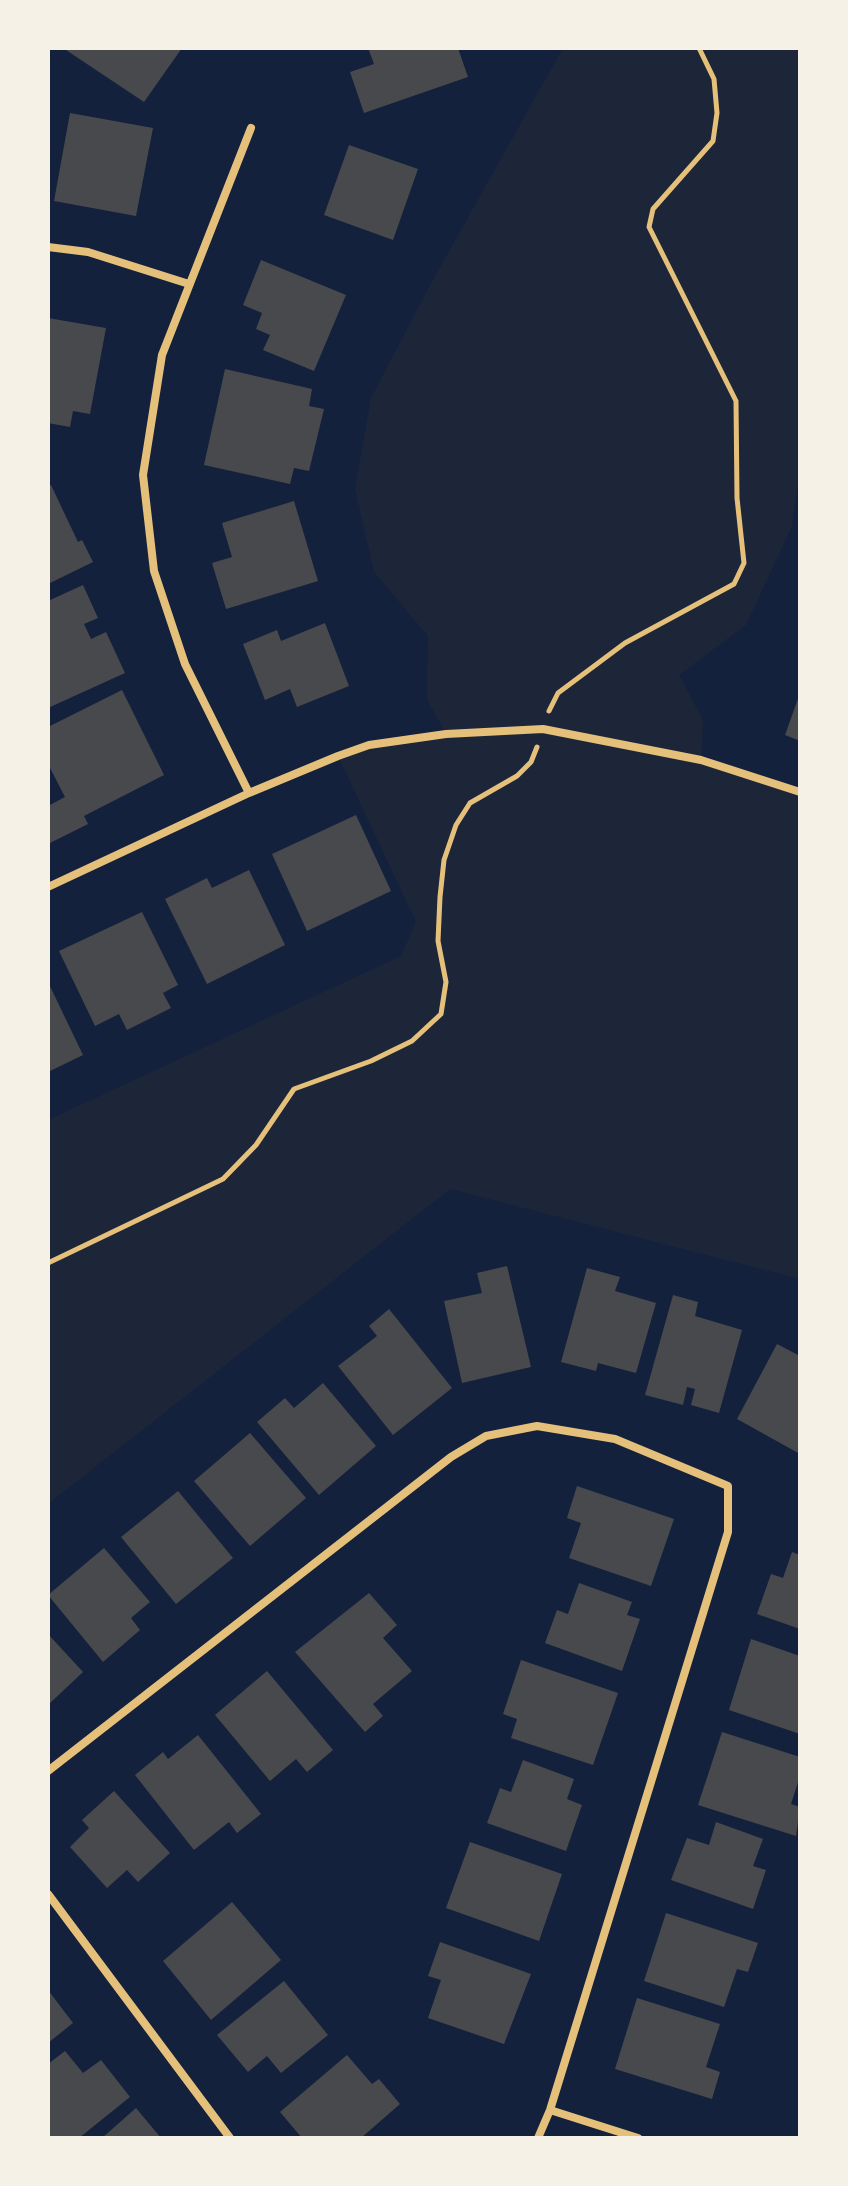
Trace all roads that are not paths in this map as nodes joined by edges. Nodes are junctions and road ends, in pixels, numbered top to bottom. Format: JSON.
{"nodes":[{"id":1,"x":251,"y":128,"type":"dead end"},
{"id":2,"x":48,"y":247,"type":"edge"},
{"id":3,"x":189,"y":284,"type":"junction"},
{"id":4,"x":800,"y":792,"type":"edge"},
{"id":5,"x":249,"y":793,"type":"junction"},
{"id":6,"x":48,"y":887,"type":"edge"},
{"id":7,"x":48,"y":1771,"type":"edge"},
{"id":8,"x":48,"y":1894,"type":"edge"},
{"id":9,"x":550,"y":2110,"type":"junction"},
{"id":10,"x":230,"y":2138,"type":"edge"},
{"id":11,"x":538,"y":2138,"type":"edge"},
{"id":12,"x":638,"y":2138,"type":"edge"}],
"edges":[{"from":1,"to":3,"type":"street"},
{"from":2,"to":3,"type":"street"},
{"from":3,"to":5,"type":"street"},
{"from":4,"to":5,"type":"street"},
{"from":5,"to":6,"type":"street"},
{"from":7,"to":9,"type":"street"},
{"from":8,"to":10,"type":"street"},
{"from":9,"to":11,"type":"street"},
{"from":9,"to":12,"type":"street"}]}
